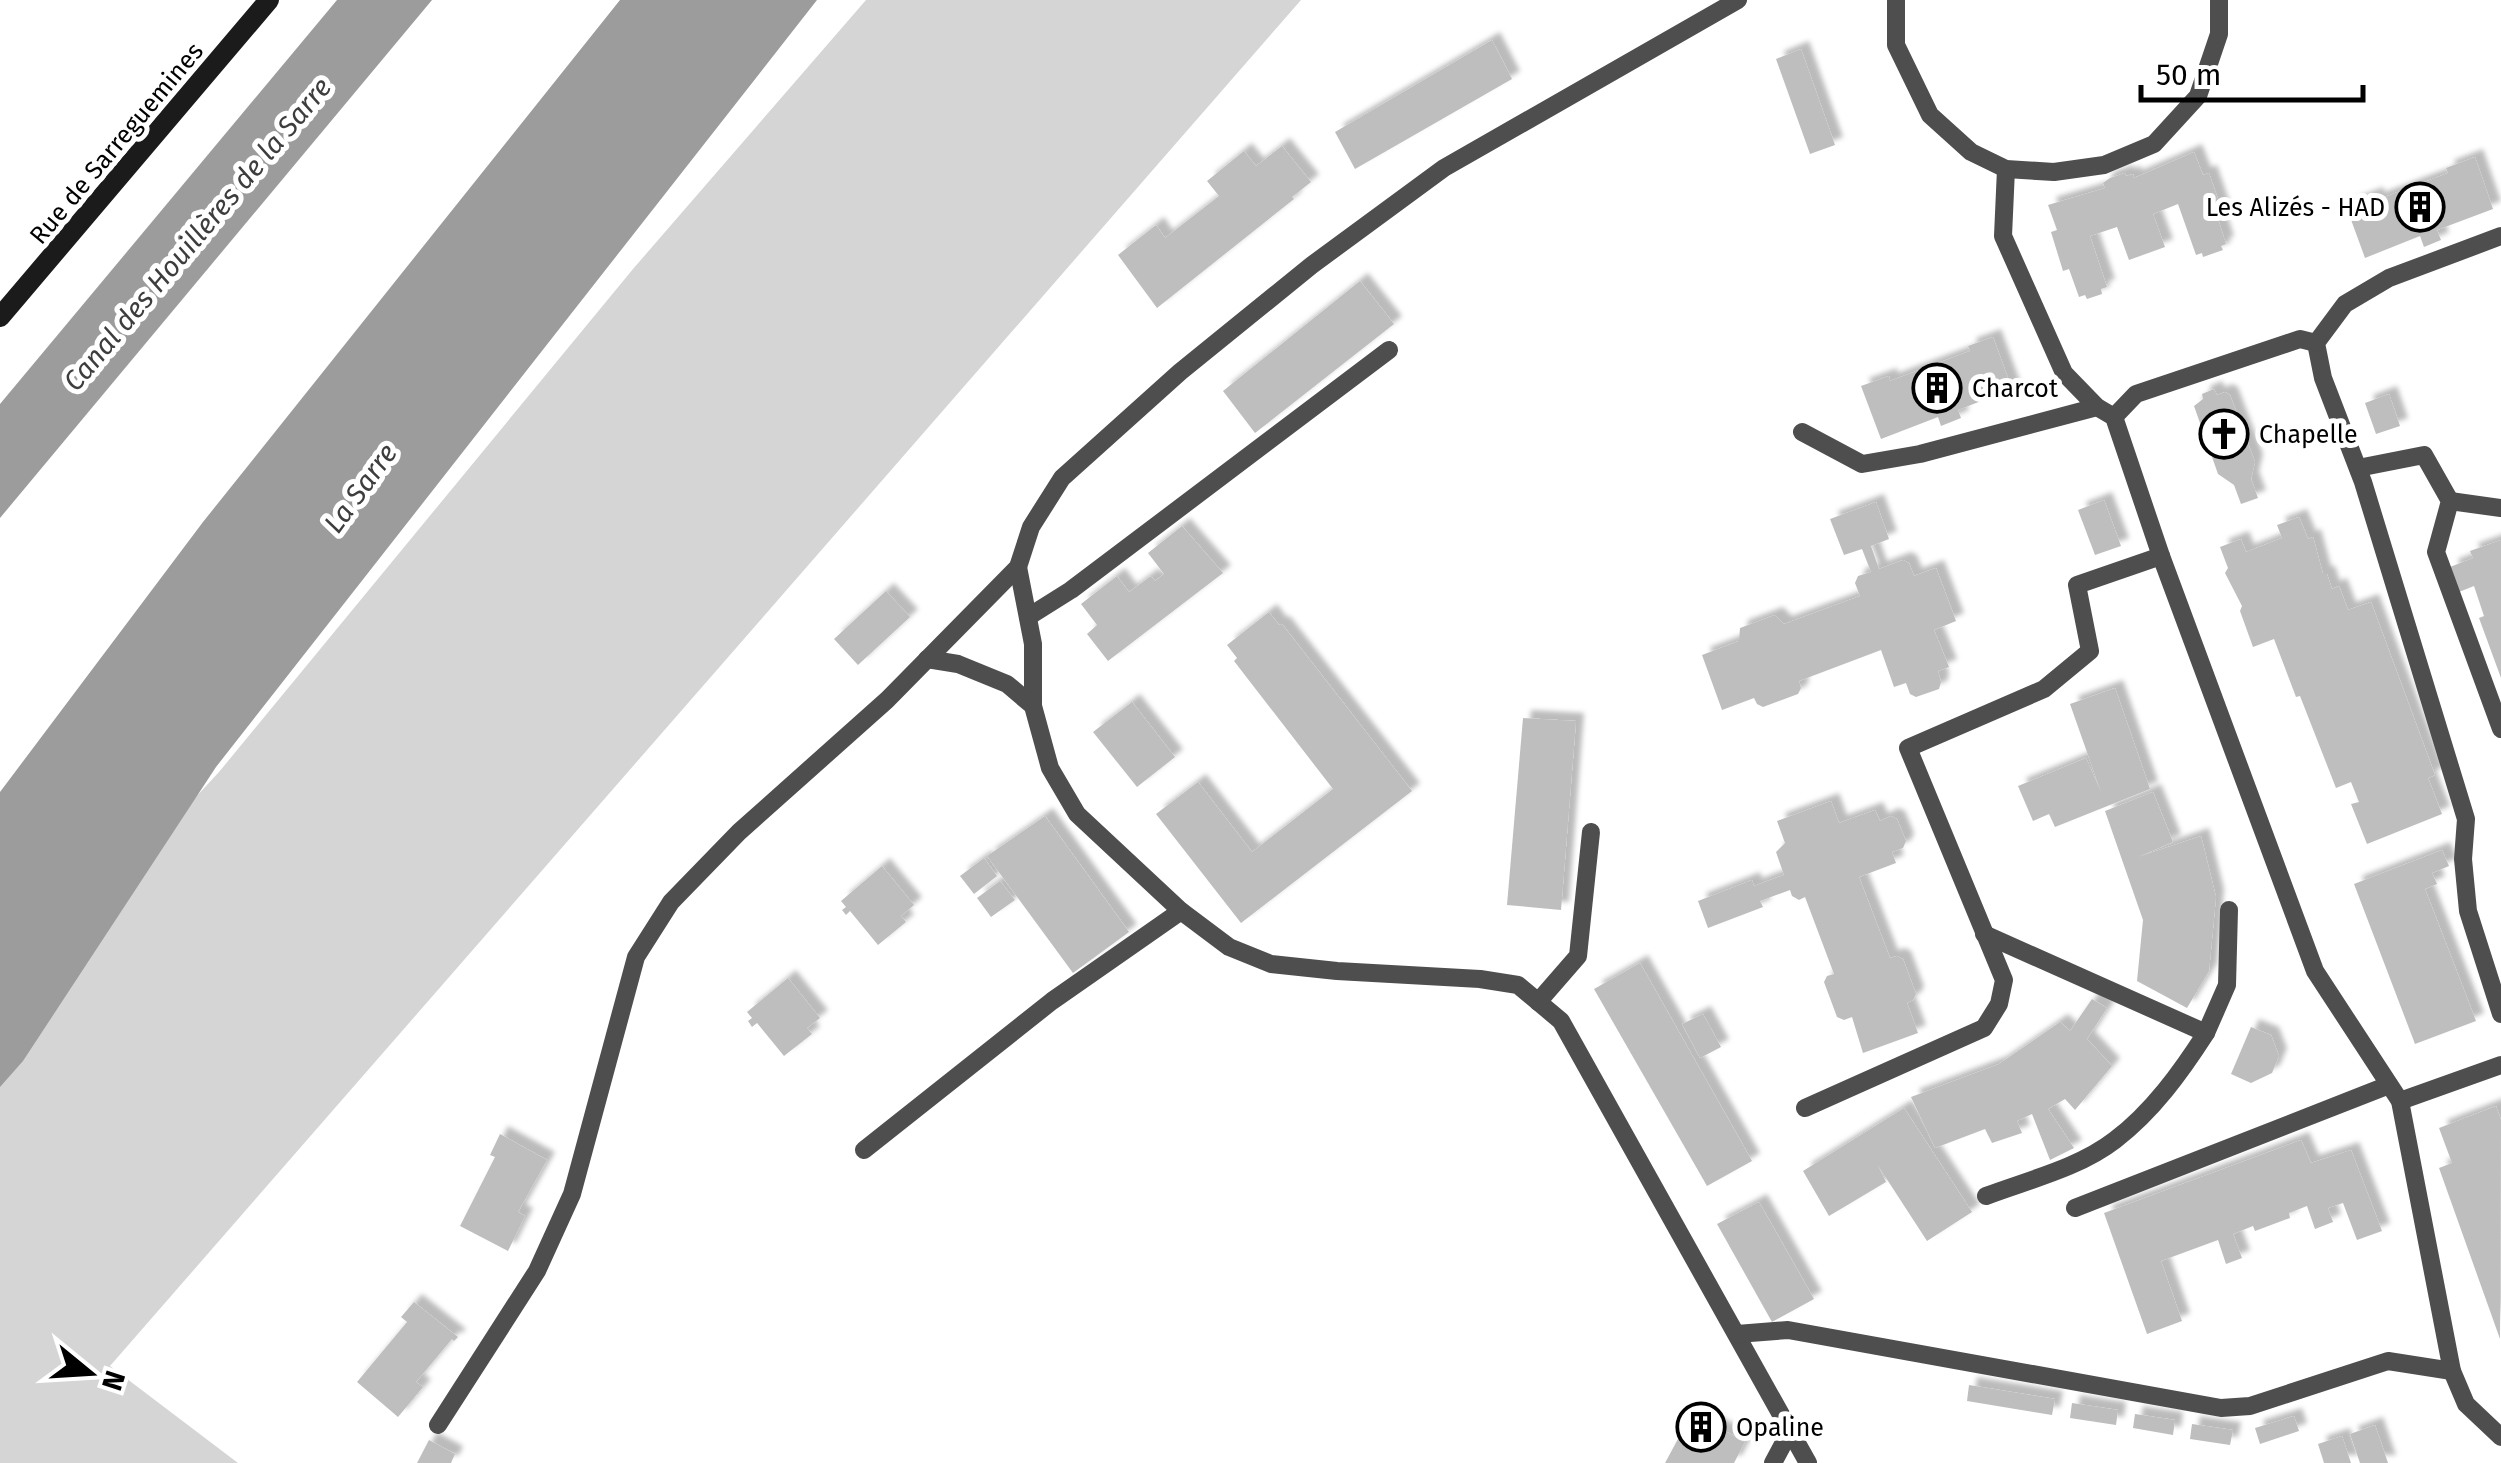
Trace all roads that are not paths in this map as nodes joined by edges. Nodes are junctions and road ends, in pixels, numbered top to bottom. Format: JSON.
{"nodes":[{"id":1,"x":269,"y":0,"type":"edge"},
{"id":2,"x":1738,"y":0,"type":"edge"},
{"id":3,"x":2219,"y":0,"type":"edge"},
{"id":4,"x":1892,"y":3,"type":"edge"},
{"id":5,"x":2006,"y":169,"type":"junction"},
{"id":6,"x":2501,"y":236,"type":"edge"},
{"id":7,"x":0,"y":317,"type":"edge"},
{"id":8,"x":2316,"y":343,"type":"junction"},
{"id":9,"x":1389,"y":350,"type":"dead end"},
{"id":10,"x":2106,"y":412,"type":"junction"},
{"id":11,"x":1802,"y":432,"type":"dead end"},
{"id":12,"x":2358,"y":468,"type":"junction"},
{"id":13,"x":2450,"y":502,"type":"junction"},
{"id":14,"x":2501,"y":508,"type":"edge"},
{"id":15,"x":2160,"y":556,"type":"junction"},
{"id":16,"x":1018,"y":568,"type":"junction"},
{"id":17,"x":1028,"y":617,"type":"junction"},
{"id":18,"x":927,"y":659,"type":"junction"},
{"id":19,"x":1033,"y":706,"type":"junction"},
{"id":20,"x":2501,"y":729,"type":"edge"},
{"id":21,"x":1591,"y":832,"type":"dead end"},
{"id":22,"x":2229,"y":910,"type":"dead end"},
{"id":23,"x":1180,"y":911,"type":"junction"},
{"id":24,"x":1984,"y":934,"type":"junction"},
{"id":25,"x":1538,"y":1002,"type":"junction"},
{"id":26,"x":2501,"y":1014,"type":"edge"},
{"id":27,"x":2206,"y":1034,"type":"junction"},
{"id":28,"x":2501,"y":1065,"type":"edge"},
{"id":29,"x":2394,"y":1093,"type":"junction"},
{"id":30,"x":1805,"y":1108,"type":"dead end"},
{"id":31,"x":864,"y":1150,"type":"dead end"},
{"id":32,"x":1986,"y":1196,"type":"dead end"},
{"id":33,"x":2075,"y":1208,"type":"dead end"},
{"id":34,"x":1737,"y":1334,"type":"junction"},
{"id":35,"x":2452,"y":1371,"type":"junction"},
{"id":36,"x":438,"y":1426,"type":"dead end"},
{"id":37,"x":1790,"y":1431,"type":"junction"},
{"id":38,"x":2501,"y":1436,"type":"edge"},
{"id":39,"x":1773,"y":1463,"type":"edge"},
{"id":40,"x":1808,"y":1463,"type":"edge"}],
"edges":[{"from":1,"to":7,"type":"street","name":"Rue de Sarreguemines"},
{"from":2,"to":16,"type":"lane"},
{"from":3,"to":5,"type":"lane"},
{"from":4,"to":5,"type":"lane"},
{"from":5,"to":10,"type":"lane"},
{"from":6,"to":8,"type":"lane"},
{"from":8,"to":10,"type":"lane"},
{"from":8,"to":12,"type":"lane"},
{"from":9,"to":17,"type":"lane"},
{"from":10,"to":11,"type":"lane"},
{"from":10,"to":15,"type":"lane"},
{"from":12,"to":13,"type":"lane"},
{"from":12,"to":26,"type":"lane"},
{"from":13,"to":14,"type":"lane"},
{"from":13,"to":20,"type":"lane"},
{"from":15,"to":24,"type":"lane"},
{"from":15,"to":29,"type":"lane"},
{"from":16,"to":17,"type":"lane"},
{"from":16,"to":18,"type":"lane"},
{"from":17,"to":19,"type":"lane"},
{"from":18,"to":19,"type":"lane"},
{"from":18,"to":36,"type":"lane"},
{"from":19,"to":23,"type":"lane"},
{"from":21,"to":25,"type":"lane"},
{"from":22,"to":27,"type":"lane"},
{"from":23,"to":25,"type":"lane"},
{"from":23,"to":31,"type":"lane"},
{"from":24,"to":27,"type":"lane"},
{"from":24,"to":30,"type":"lane"},
{"from":25,"to":34,"type":"lane"},
{"from":27,"to":32,"type":"lane"},
{"from":28,"to":29,"type":"lane"},
{"from":29,"to":33,"type":"lane"},
{"from":29,"to":35,"type":"lane"},
{"from":34,"to":35,"type":"lane"},
{"from":34,"to":37,"type":"lane"},
{"from":35,"to":38,"type":"lane"},
{"from":37,"to":39,"type":"lane"},
{"from":37,"to":40,"type":"lane"}]}
